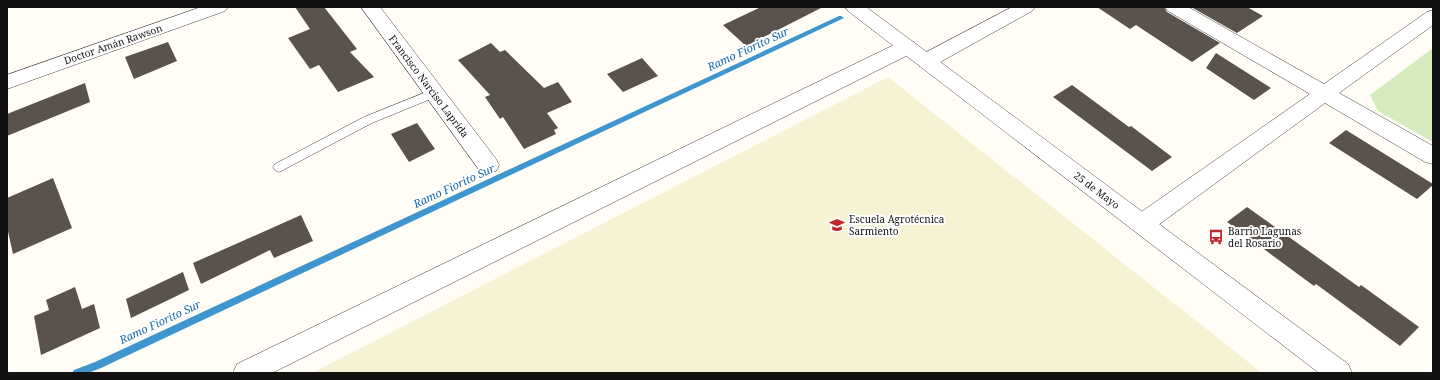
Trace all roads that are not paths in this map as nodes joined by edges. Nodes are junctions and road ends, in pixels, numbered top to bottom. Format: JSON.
{"nodes":[{"id":1,"x":219,"y":7,"type":"edge"},
{"id":2,"x":370,"y":7,"type":"edge"},
{"id":3,"x":854,"y":7,"type":"edge"},
{"id":4,"x":1026,"y":7,"type":"edge"},
{"id":5,"x":1174,"y":7,"type":"edge"},
{"id":6,"x":1433,"y":16,"type":"edge"},
{"id":7,"x":907,"y":47,"type":"junction"},
{"id":8,"x":926,"y":61,"type":"junction"},
{"id":9,"x":7,"y":82,"type":"edge"},
{"id":10,"x":434,"y":93,"type":"junction"},
{"id":11,"x":1324,"y":94,"type":"junction"},
{"id":12,"x":1433,"y":156,"type":"edge"},
{"id":13,"x":488,"y":165,"type":"dead end"},
{"id":14,"x":279,"y":167,"type":"dead end"},
{"id":15,"x":1142,"y":224,"type":"junction"},
{"id":16,"x":246,"y":373,"type":"edge"},
{"id":17,"x":1339,"y":373,"type":"edge"}],
"edges":[{"from":1,"to":9,"type":"street","name":"Doctor Amán Rawson"},
{"from":2,"to":10,"type":"street","name":"Francisco Narciso Laprida"},
{"from":3,"to":7,"type":"street","name":"25 de Mayo"},
{"from":4,"to":8,"type":"street"},
{"from":5,"to":11,"type":"street"},
{"from":6,"to":11,"type":"street"},
{"from":7,"to":8,"type":"street","name":"25 de Mayo"},
{"from":7,"to":16,"type":"street"},
{"from":8,"to":15,"type":"street","name":"25 de Mayo"},
{"from":10,"to":13,"type":"street","name":"Francisco Narciso Laprida"},
{"from":10,"to":14,"type":"lane"},
{"from":11,"to":12,"type":"street"},
{"from":11,"to":15,"type":"street"},
{"from":15,"to":17,"type":"street","name":"25 de Mayo"}]}
